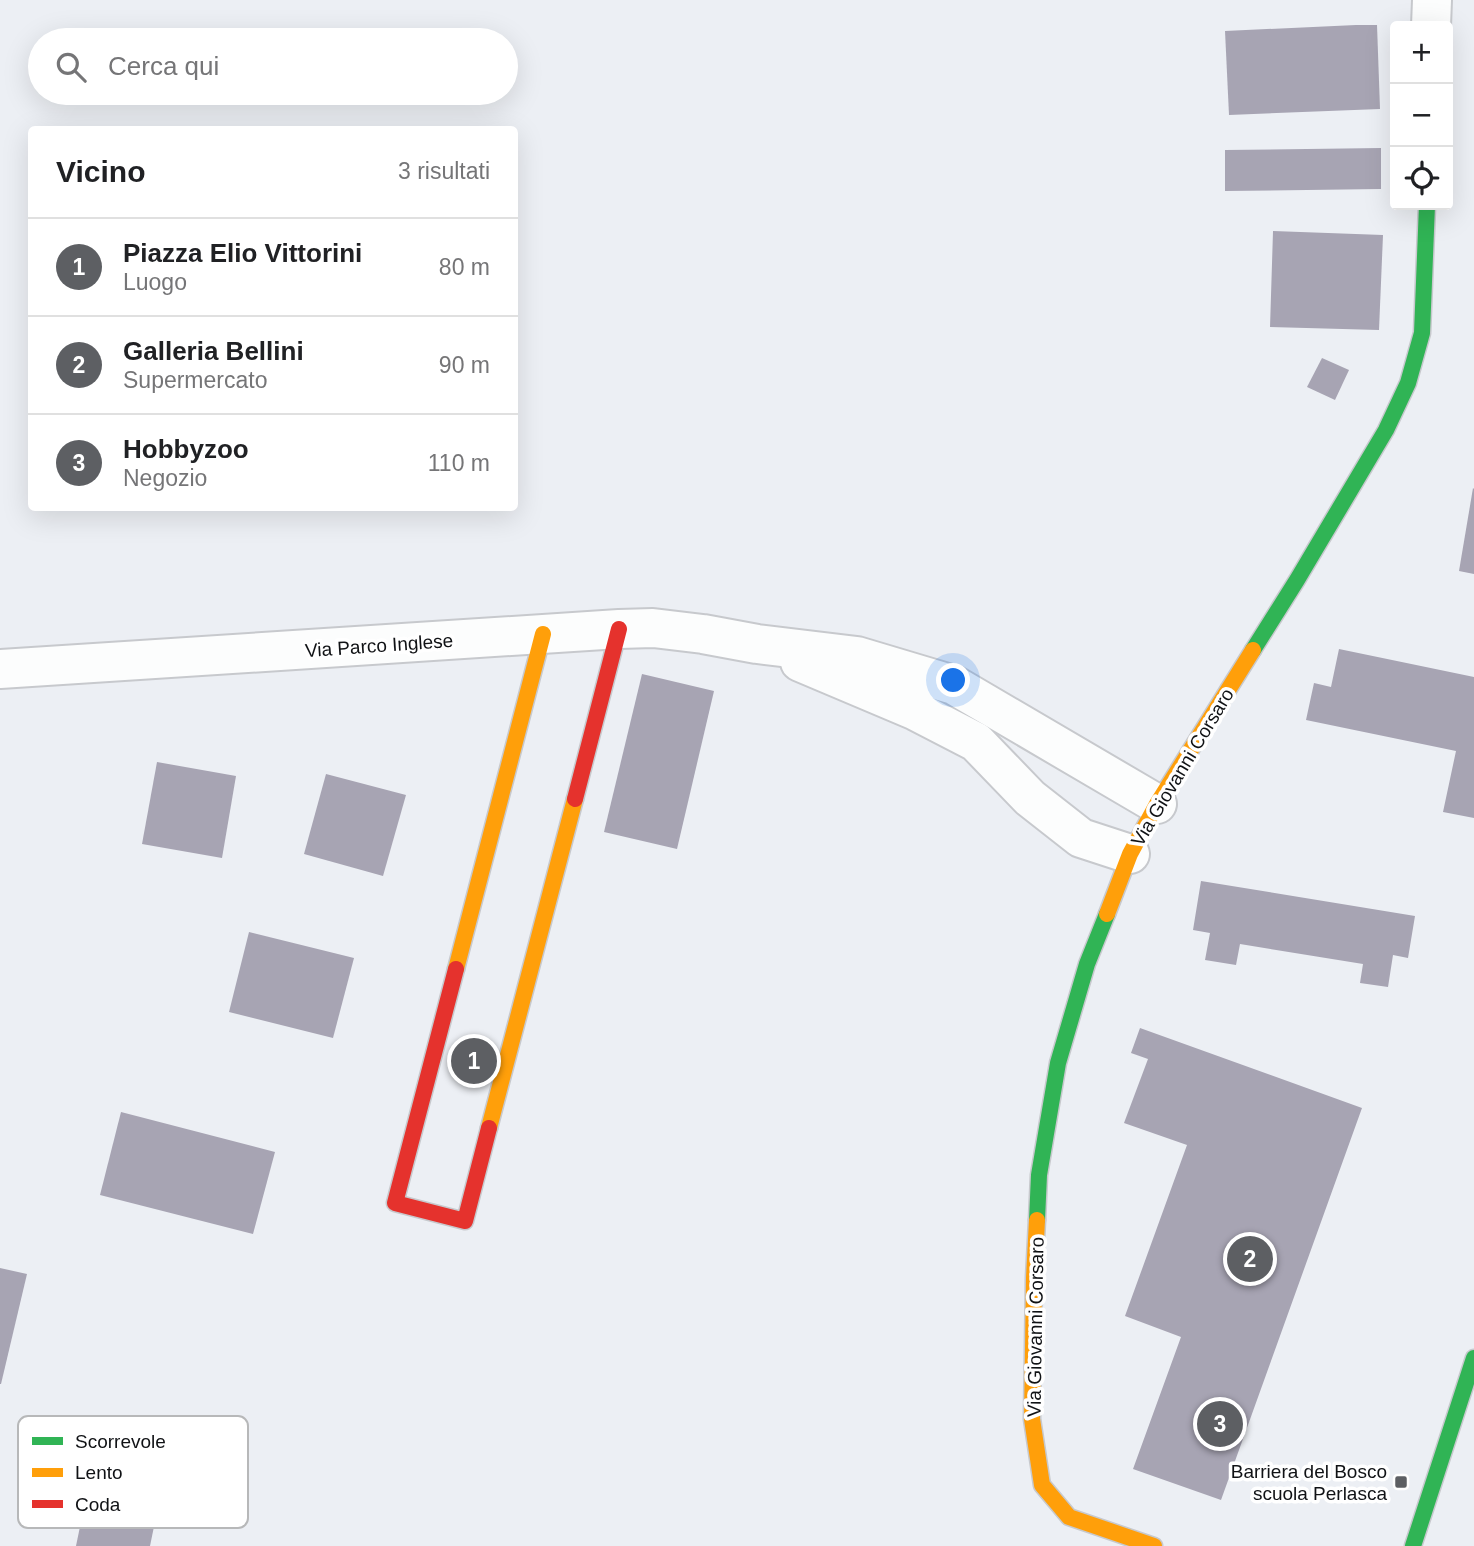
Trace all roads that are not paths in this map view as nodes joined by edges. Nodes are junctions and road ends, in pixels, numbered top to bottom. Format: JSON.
{"nodes":[{"id":1,"x":1432,"y":0,"type":"edge"},
{"id":2,"x":1431,"y":21,"type":"edge"},
{"id":3,"x":1427,"y":210,"type":"edge"},
{"id":4,"x":619,"y":629,"type":"junction"},
{"id":5,"x":543,"y":634,"type":"junction"},
{"id":6,"x":757,"y":644,"type":"junction"},
{"id":7,"x":0,"y":669,"type":"edge"},
{"id":8,"x":1157,"y":804,"type":"junction"},
{"id":9,"x":1130,"y":854,"type":"junction"},
{"id":10,"x":1474,"y":1358,"type":"edge"},
{"id":11,"x":1154,"y":1546,"type":"edge"},
{"id":12,"x":1413,"y":1546,"type":"edge"}],
"edges":[{"from":1,"to":2,"type":"street"},
{"from":3,"to":8,"type":"street","name":"Via Giovanni Corsaro"},
{"from":4,"to":5,"type":"street","name":"Via Parco Inglese"},
{"from":4,"to":5,"type":"street"},
{"from":4,"to":6,"type":"street","name":"Via Parco Inglese"},
{"from":5,"to":7,"type":"street","name":"Via Parco Inglese"},
{"from":6,"to":8,"type":"street"},
{"from":6,"to":9,"type":"street"},
{"from":8,"to":9,"type":"street","name":"Via Giovanni Corsaro"},
{"from":9,"to":11,"type":"street","name":"Via Giovanni Corsaro"},
{"from":10,"to":12,"type":"street"}]}
